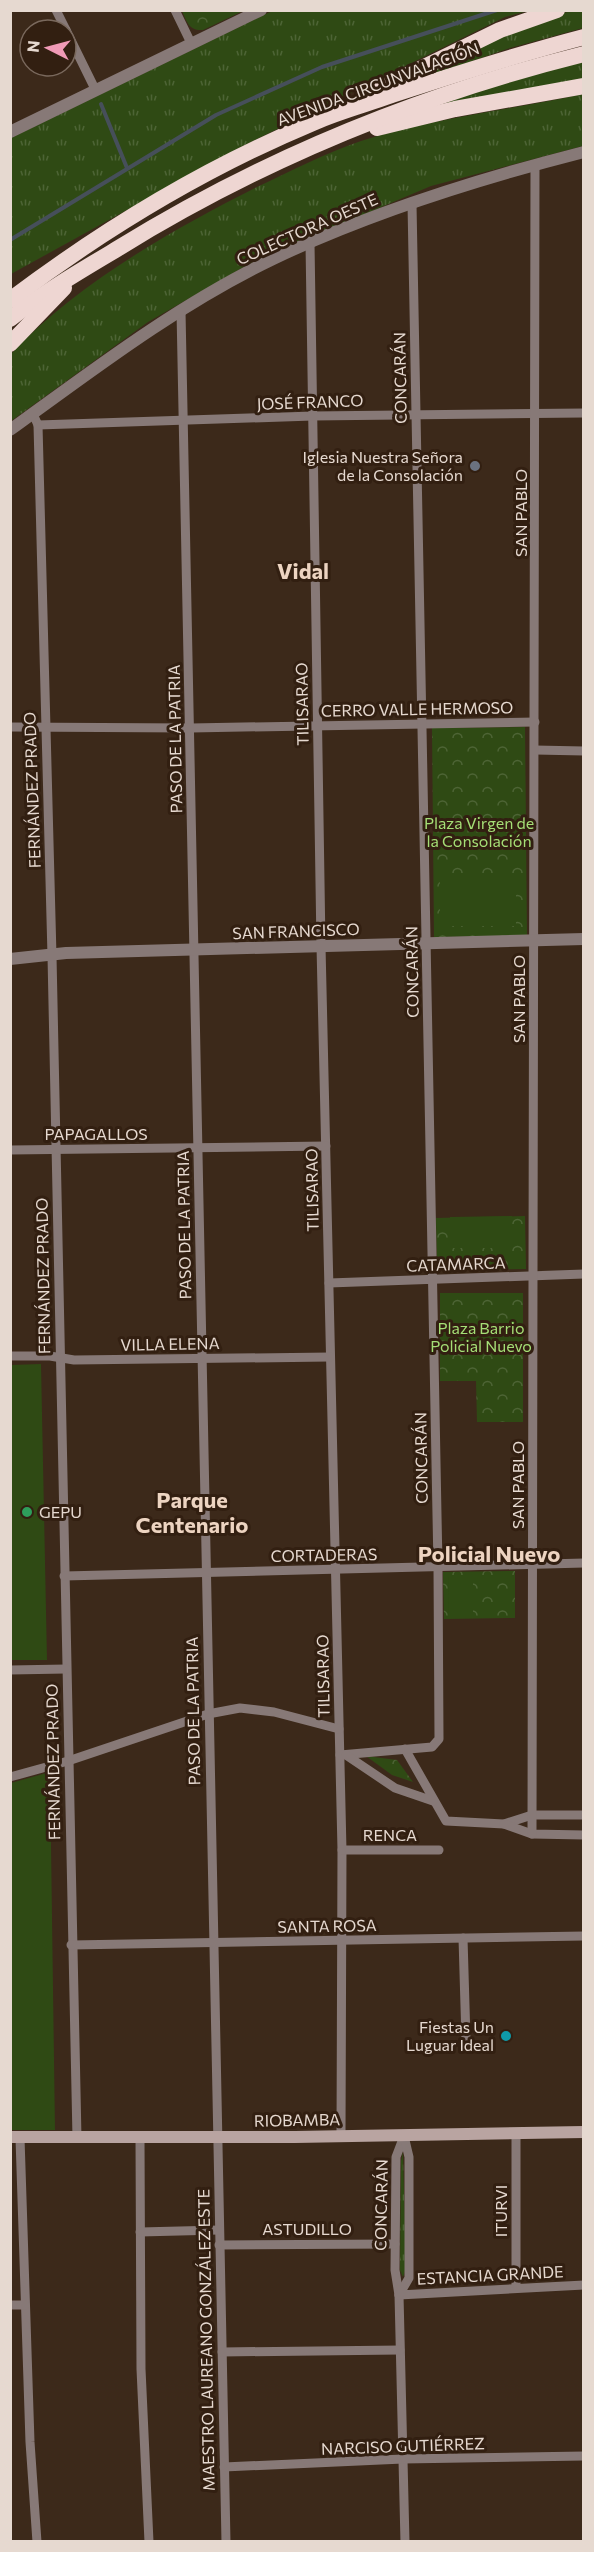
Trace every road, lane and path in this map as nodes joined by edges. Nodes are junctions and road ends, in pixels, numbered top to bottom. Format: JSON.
{"nodes":[{"id":1,"x":175,"y":10,"type":"edge"},
{"id":2,"x":261,"y":10,"type":"edge"},
{"id":3,"x":557,"y":10,"type":"edge"},
{"id":4,"x":584,"y":37,"type":"edge"},
{"id":5,"x":192,"y":43,"type":"junction"},
{"id":6,"x":78,"y":54,"type":"edge"},
{"id":7,"x":584,"y":54,"type":"edge"},
{"id":8,"x":584,"y":86,"type":"edge"},
{"id":9,"x":96,"y":91,"type":"junction"},
{"id":10,"x":318,"y":120,"type":"junction"},
{"id":11,"x":10,"y":132,"type":"edge"},
{"id":12,"x":329,"y":140,"type":"junction"},
{"id":13,"x":584,"y":152,"type":"edge"},
{"id":14,"x":535,"y":165,"type":"junction"},
{"id":15,"x":412,"y":204,"type":"junction"},
{"id":16,"x":310,"y":243,"type":"junction"},
{"id":17,"x":85,"y":247,"type":"junction"},
{"id":18,"x":87,"y":267,"type":"junction"},
{"id":19,"x":10,"y":291,"type":"edge"},
{"id":20,"x":10,"y":300,"type":"edge"},
{"id":21,"x":181,"y":311,"type":"junction"},
{"id":22,"x":10,"y":319,"type":"edge"},
{"id":23,"x":10,"y":344,"type":"edge"},
{"id":24,"x":584,"y":413,"type":"edge"},
{"id":25,"x":536,"y":414,"type":"junction"},
{"id":26,"x":416,"y":415,"type":"junction"},
{"id":27,"x":313,"y":416,"type":"junction"},
{"id":28,"x":35,"y":420,"type":"junction"},
{"id":29,"x":183,"y":422,"type":"junction"},
{"id":30,"x":10,"y":430,"type":"edge"},
{"id":31,"x":535,"y":722,"type":"junction"},
{"id":32,"x":422,"y":723,"type":"junction"},
{"id":33,"x":318,"y":725,"type":"junction"},
{"id":34,"x":44,"y":727,"type":"junction"},
{"id":35,"x":10,"y":728,"type":"edge"},
{"id":36,"x":191,"y":728,"type":"junction"},
{"id":37,"x":535,"y":750,"type":"junction"},
{"id":38,"x":584,"y":751,"type":"edge"},
{"id":39,"x":584,"y":939,"type":"edge"},
{"id":40,"x":534,"y":941,"type":"junction"},
{"id":41,"x":426,"y":944,"type":"junction"},
{"id":42,"x":321,"y":946,"type":"junction"},
{"id":43,"x":193,"y":950,"type":"junction"},
{"id":44,"x":52,"y":956,"type":"junction"},
{"id":45,"x":10,"y":959,"type":"edge"},
{"id":46,"x":326,"y":1146,"type":"junction"},
{"id":47,"x":55,"y":1149,"type":"junction"},
{"id":48,"x":197,"y":1149,"type":"junction"},
{"id":49,"x":10,"y":1150,"type":"edge"},
{"id":50,"x":584,"y":1274,"type":"edge"},
{"id":51,"x":533,"y":1276,"type":"junction"},
{"id":52,"x":432,"y":1280,"type":"junction"},
{"id":53,"x":329,"y":1283,"type":"junction"},
{"id":54,"x":10,"y":1356,"type":"edge"},
{"id":55,"x":60,"y":1357,"type":"junction"},
{"id":56,"x":330,"y":1357,"type":"junction"},
{"id":57,"x":202,"y":1358,"type":"junction"},
{"id":58,"x":584,"y":1563,"type":"edge"},
{"id":59,"x":533,"y":1565,"type":"junction"},
{"id":60,"x":438,"y":1567,"type":"junction"},
{"id":61,"x":335,"y":1569,"type":"junction"},
{"id":62,"x":206,"y":1573,"type":"junction"},
{"id":63,"x":64,"y":1576,"type":"junction"},
{"id":64,"x":66,"y":1669,"type":"junction"},
{"id":65,"x":10,"y":1670,"type":"edge"},
{"id":66,"x":208,"y":1714,"type":"junction"},
{"id":67,"x":339,"y":1729,"type":"junction"},
{"id":68,"x":405,"y":1749,"type":"junction"},
{"id":69,"x":343,"y":1755,"type":"junction"},
{"id":70,"x":68,"y":1761,"type":"junction"},
{"id":71,"x":10,"y":1777,"type":"edge"},
{"id":72,"x":433,"y":1802,"type":"junction"},
{"id":73,"x":532,"y":1815,"type":"junction"},
{"id":74,"x":584,"y":1815,"type":"edge"},
{"id":75,"x":504,"y":1824,"type":"junction"},
{"id":76,"x":532,"y":1834,"type":"junction"},
{"id":77,"x":584,"y":1835,"type":"edge"},
{"id":78,"x":342,"y":1850,"type":"junction"},
{"id":79,"x":439,"y":1850,"type":"dead end"},
{"id":80,"x":584,"y":1936,"type":"edge"},
{"id":81,"x":463,"y":1938,"type":"junction"},
{"id":82,"x":341,"y":1941,"type":"junction"},
{"id":83,"x":213,"y":1943,"type":"junction"},
{"id":84,"x":71,"y":1945,"type":"junction"},
{"id":85,"x":466,"y":2040,"type":"dead end"},
{"id":86,"x":584,"y":2132,"type":"edge"},
{"id":87,"x":516,"y":2134,"type":"junction"},
{"id":88,"x":341,"y":2136,"type":"junction"},
{"id":89,"x":404,"y":2136,"type":"junction"},
{"id":90,"x":15,"y":2138,"type":"edge"},
{"id":91,"x":76,"y":2138,"type":"junction"},
{"id":92,"x":217,"y":2138,"type":"junction"},
{"id":93,"x":140,"y":2139,"type":"junction"},
{"id":94,"x":219,"y":2230,"type":"junction"},
{"id":95,"x":140,"y":2232,"type":"junction"},
{"id":96,"x":395,"y":2244,"type":"junction"},
{"id":97,"x":219,"y":2245,"type":"junction"},
{"id":98,"x":584,"y":2285,"type":"edge"},
{"id":99,"x":516,"y":2288,"type":"junction"},
{"id":100,"x":399,"y":2295,"type":"junction"},
{"id":101,"x":25,"y":2304,"type":"junction"},
{"id":102,"x":10,"y":2305,"type":"edge"},
{"id":103,"x":400,"y":2350,"type":"junction"},
{"id":104,"x":222,"y":2352,"type":"junction"},
{"id":105,"x":584,"y":2456,"type":"edge"},
{"id":106,"x":403,"y":2460,"type":"junction"},
{"id":107,"x":224,"y":2468,"type":"junction"},
{"id":108,"x":37,"y":2541,"type":"edge"},
{"id":109,"x":149,"y":2541,"type":"edge"},
{"id":110,"x":226,"y":2541,"type":"edge"},
{"id":111,"x":405,"y":2541,"type":"edge"}],
"edges":[{"from":1,"to":5,"type":"street"},
{"from":2,"to":5,"type":"street"},
{"from":3,"to":10,"type":"highway"},
{"from":4,"to":10,"type":"highway","name":"AVENIDA CIRCUNVALACIÓN"},
{"from":5,"to":9,"type":"street"},
{"from":6,"to":9,"type":"street"},
{"from":7,"to":12,"type":"highway","name":"AVENIDA CIRCUNVALACIÓN"},
{"from":8,"to":12,"type":"highway"},
{"from":9,"to":11,"type":"street"},
{"from":10,"to":17,"type":"highway","name":"AVENIDA CIRCUNVALACIÓN"},
{"from":12,"to":18,"type":"highway","name":"AVENIDA CIRCUNVALACIÓN"},
{"from":13,"to":14,"type":"street","name":"COLECTORA OESTE"},
{"from":14,"to":15,"type":"street","name":"COLECTORA OESTE"},
{"from":14,"to":25,"type":"street","name":"SAN PABLO"},
{"from":15,"to":16,"type":"street","name":"COLECTORA OESTE"},
{"from":15,"to":26,"type":"street","name":"CONCARÁN"},
{"from":16,"to":21,"type":"street","name":"COLECTORA OESTE"},
{"from":16,"to":27,"type":"street","name":"TILISARAO"},
{"from":17,"to":19,"type":"highway"},
{"from":17,"to":20,"type":"highway","name":"AVENIDA CIRCUNVALACIÓN"},
{"from":18,"to":22,"type":"highway","name":"AVENIDA CIRCUNVALACIÓN"},
{"from":18,"to":23,"type":"highway"},
{"from":21,"to":28,"type":"street","name":"COLECTORA OESTE"},
{"from":21,"to":29,"type":"street","name":"PASO DE LA PATRIA"},
{"from":24,"to":25,"type":"street","name":"JOSÉ FRANCO"},
{"from":25,"to":26,"type":"street","name":"JOSÉ FRANCO"},
{"from":25,"to":31,"type":"street","name":"SAN PABLO"},
{"from":26,"to":27,"type":"street","name":"JOSÉ FRANCO"},
{"from":26,"to":32,"type":"street","name":"CONCARÁN"},
{"from":27,"to":29,"type":"street","name":"JOSÉ FRANCO"},
{"from":27,"to":33,"type":"street","name":"TILISARAO"},
{"from":28,"to":29,"type":"street","name":"JOSÉ FRANCO"},
{"from":28,"to":30,"type":"street","name":"COLECTORA OESTE"},
{"from":28,"to":34,"type":"street","name":"FERNÁNDEZ PRADO"},
{"from":29,"to":36,"type":"street","name":"PASO DE LA PATRIA"},
{"from":31,"to":32,"type":"street","name":"CERRO VALLE HERMOSO"},
{"from":31,"to":37,"type":"street","name":"SAN PABLO"},
{"from":32,"to":33,"type":"street","name":"CERRO VALLE HERMOSO"},
{"from":32,"to":41,"type":"street","name":"CONCARÁN"},
{"from":33,"to":36,"type":"street","name":"CERRO VALLE HERMOSO"},
{"from":33,"to":42,"type":"street","name":"TILISARAO"},
{"from":34,"to":35,"type":"street","name":"CERRO VALLE HERMOSO"},
{"from":34,"to":36,"type":"street","name":"CERRO VALLE HERMOSO"},
{"from":34,"to":44,"type":"street","name":"FERNÁNDEZ PRADO"},
{"from":36,"to":43,"type":"street","name":"PASO DE LA PATRIA"},
{"from":37,"to":38,"type":"street"},
{"from":37,"to":40,"type":"street","name":"SAN PABLO"},
{"from":39,"to":40,"type":"street","name":"SAN FRANCISCO"},
{"from":40,"to":41,"type":"street","name":"SAN FRANCISCO"},
{"from":40,"to":51,"type":"street","name":"SAN PABLO"},
{"from":41,"to":42,"type":"street","name":"SAN FRANCISCO"},
{"from":41,"to":52,"type":"street","name":"CONCARÁN"},
{"from":42,"to":43,"type":"street","name":"SAN FRANCISCO"},
{"from":42,"to":46,"type":"street","name":"TILISARAO"},
{"from":43,"to":44,"type":"street","name":"SAN FRANCISCO"},
{"from":43,"to":48,"type":"street","name":"PASO DE LA PATRIA"},
{"from":44,"to":45,"type":"street","name":"SAN FRANCISCO"},
{"from":44,"to":47,"type":"street","name":"FERNÁNDEZ PRADO"},
{"from":46,"to":48,"type":"street","name":"PAPAGALLOS"},
{"from":46,"to":53,"type":"street","name":"TILISARAO"},
{"from":47,"to":48,"type":"street","name":"PAPAGALLOS"},
{"from":47,"to":49,"type":"street","name":"PAPAGALLOS"},
{"from":47,"to":55,"type":"street","name":"FERNÁNDEZ PRADO"},
{"from":48,"to":57,"type":"street","name":"PASO DE LA PATRIA"},
{"from":50,"to":51,"type":"street","name":"CATAMARCA"},
{"from":51,"to":52,"type":"street","name":"CATAMARCA"},
{"from":51,"to":59,"type":"street","name":"SAN PABLO"},
{"from":52,"to":53,"type":"street","name":"CATAMARCA"},
{"from":52,"to":60,"type":"street","name":"CONCARÁN"},
{"from":53,"to":56,"type":"street","name":"TILISARAO"},
{"from":54,"to":55,"type":"street","name":"VILLA ELENA"},
{"from":55,"to":57,"type":"street","name":"VILLA ELENA"},
{"from":55,"to":63,"type":"street","name":"FERNÁNDEZ PRADO"},
{"from":56,"to":57,"type":"street","name":"VILLA ELENA"},
{"from":56,"to":61,"type":"street","name":"TILISARAO"},
{"from":57,"to":62,"type":"street","name":"PASO DE LA PATRIA"},
{"from":58,"to":59,"type":"street","name":"CORTADERAS"},
{"from":59,"to":60,"type":"street","name":"CORTADERAS"},
{"from":59,"to":73,"type":"street","name":"SAN PABLO"},
{"from":60,"to":61,"type":"street","name":"CORTADERAS"},
{"from":60,"to":68,"type":"street","name":"CONCARÁN"},
{"from":61,"to":62,"type":"street","name":"CORTADERAS"},
{"from":61,"to":67,"type":"street","name":"TILISARAO"},
{"from":62,"to":63,"type":"street","name":"CORTADERAS"},
{"from":62,"to":66,"type":"street","name":"PASO DE LA PATRIA"},
{"from":63,"to":64,"type":"street","name":"FERNÁNDEZ PRADO"},
{"from":64,"to":65,"type":"street"},
{"from":64,"to":70,"type":"street","name":"FERNÁNDEZ PRADO"},
{"from":66,"to":67,"type":"street"},
{"from":66,"to":70,"type":"street"},
{"from":66,"to":83,"type":"street","name":"PASO DE LA PATRIA"},
{"from":67,"to":69,"type":"street","name":"TILISARAO"},
{"from":68,"to":69,"type":"street"},
{"from":68,"to":72,"type":"street"},
{"from":69,"to":72,"type":"street"},
{"from":69,"to":78,"type":"street","name":"TILISARAO"},
{"from":70,"to":71,"type":"street"},
{"from":70,"to":84,"type":"street","name":"FERNÁNDEZ PRADO"},
{"from":72,"to":75,"type":"street"},
{"from":73,"to":74,"type":"street"},
{"from":73,"to":75,"type":"street"},
{"from":73,"to":76,"type":"street","name":"SAN PABLO"},
{"from":75,"to":76,"type":"street"},
{"from":76,"to":77,"type":"street"},
{"from":78,"to":79,"type":"street","name":"RENCA"},
{"from":78,"to":82,"type":"street","name":"TILISARAO"},
{"from":80,"to":81,"type":"street","name":"SANTA ROSA"},
{"from":81,"to":82,"type":"street","name":"SANTA ROSA"},
{"from":81,"to":85,"type":"street"},
{"from":82,"to":83,"type":"street","name":"SANTA ROSA"},
{"from":82,"to":88,"type":"street","name":"TILISARAO"},
{"from":83,"to":84,"type":"street","name":"SANTA ROSA"},
{"from":83,"to":92,"type":"street","name":"PASO DE LA PATRIA"},
{"from":84,"to":91,"type":"street","name":"FERNÁNDEZ PRADO"},
{"from":86,"to":87,"type":"main road","name":"RIOBAMBA"},
{"from":87,"to":89,"type":"main road","name":"RIOBAMBA"},
{"from":87,"to":99,"type":"street","name":"ITURVI"},
{"from":88,"to":89,"type":"main road","name":"RIOBAMBA"},
{"from":88,"to":92,"type":"main road","name":"RIOBAMBA"},
{"from":89,"to":96,"type":"street","name":"CONCARÁN"},
{"from":89,"to":100,"type":"street","name":"CONCARÁN"},
{"from":90,"to":91,"type":"main road","name":"RIOBAMBA"},
{"from":90,"to":101,"type":"street"},
{"from":91,"to":93,"type":"main road","name":"RIOBAMBA"},
{"from":92,"to":93,"type":"main road","name":"RIOBAMBA"},
{"from":92,"to":94,"type":"street","name":"MAESTRO LAUREANO GONZÁLEZ ESTE"},
{"from":93,"to":95,"type":"street"},
{"from":94,"to":95,"type":"street"},
{"from":94,"to":97,"type":"street","name":"MAESTRO LAUREANO GONZÁLEZ ESTE"},
{"from":95,"to":109,"type":"street"},
{"from":96,"to":97,"type":"street","name":"ASTUDILLO"},
{"from":96,"to":100,"type":"street","name":"CONCARÁN"},
{"from":97,"to":104,"type":"street","name":"MAESTRO LAUREANO GONZÁLEZ ESTE"},
{"from":98,"to":99,"type":"street","name":"ESTANCIA GRANDE"},
{"from":99,"to":100,"type":"street","name":"ESTANCIA GRANDE"},
{"from":100,"to":103,"type":"street","name":"CONCARÁN"},
{"from":101,"to":102,"type":"street"},
{"from":101,"to":108,"type":"street"},
{"from":103,"to":104,"type":"street"},
{"from":103,"to":106,"type":"street","name":"CONCARÁN"},
{"from":104,"to":107,"type":"street","name":"MAESTRO LAUREANO GONZÁLEZ ESTE"},
{"from":105,"to":106,"type":"street","name":"NARCISO GUTIÉRREZ"},
{"from":106,"to":107,"type":"street","name":"NARCISO GUTIÉRREZ"},
{"from":106,"to":111,"type":"street","name":"CONCARÁN"},
{"from":107,"to":110,"type":"street","name":"MAESTRO LAUREANO GONZÁLEZ ESTE"}]}
